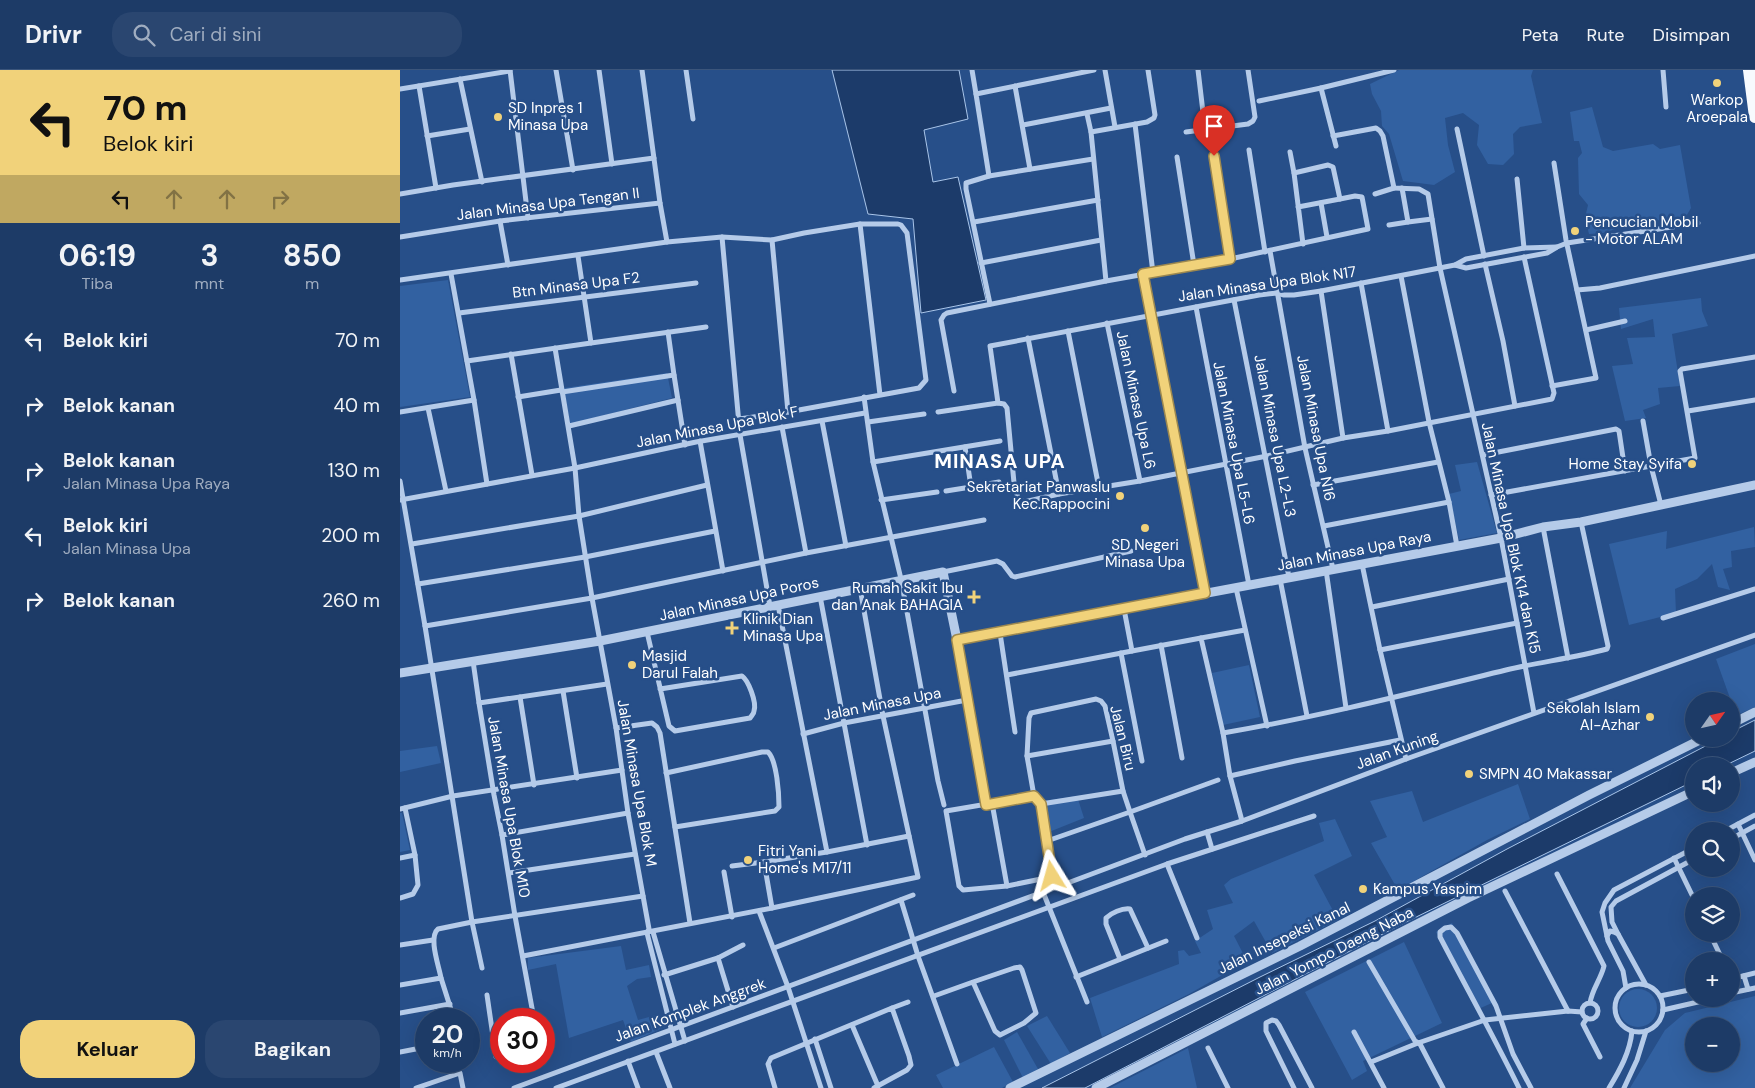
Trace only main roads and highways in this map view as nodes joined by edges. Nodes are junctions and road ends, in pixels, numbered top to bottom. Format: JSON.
{"nodes":[{"id":1,"x":1749,"y":70,"type":"edge"},
{"id":2,"x":1755,"y":117,"type":"edge"}],
"edges":[{"from":1,"to":2,"type":"main road"}]}
